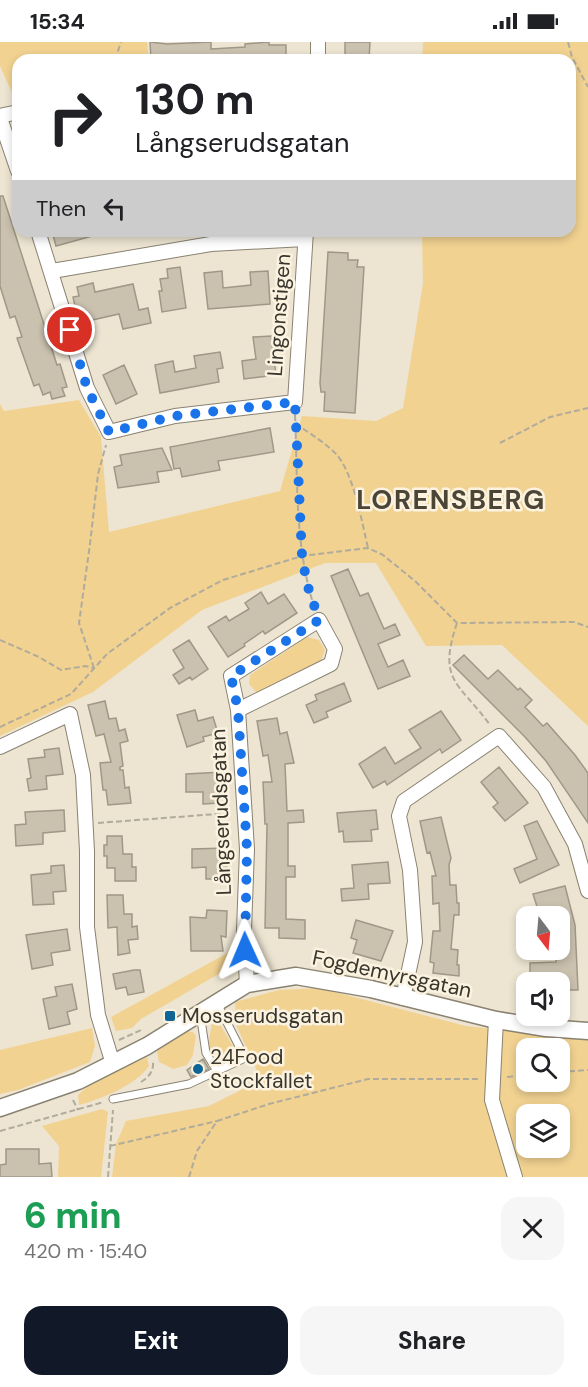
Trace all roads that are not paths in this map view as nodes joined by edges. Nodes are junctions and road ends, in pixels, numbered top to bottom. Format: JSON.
{"nodes":[{"id":1,"x":0,"y":117,"type":"edge"},
{"id":2,"x":12,"y":153,"type":"edge"},
{"id":3,"x":40,"y":237,"type":"edge"},
{"id":4,"x":285,"y":237,"type":"edge"},
{"id":5,"x":306,"y":237,"type":"edge"},
{"id":6,"x":52,"y":272,"type":"junction"},
{"id":7,"x":238,"y":710,"type":"junction"},
{"id":8,"x":0,"y":747,"type":"edge"},
{"id":9,"x":588,"y":891,"type":"edge"},
{"id":10,"x":247,"y":984,"type":"junction"},
{"id":11,"x":403,"y":998,"type":"junction"},
{"id":12,"x":217,"y":1003,"type":"junction"},
{"id":13,"x":200,"y":1013,"type":"junction"},
{"id":14,"x":496,"y":1020,"type":"junction"},
{"id":15,"x":588,"y":1031,"type":"edge"},
{"id":16,"x":113,"y":1064,"type":"junction"},
{"id":17,"x":217,"y":1071,"type":"junction"},
{"id":18,"x":113,"y":1099,"type":"road end"},
{"id":19,"x":0,"y":1108,"type":"edge"},
{"id":20,"x":515,"y":1177,"type":"edge"}],
"edges":[{"from":1,"to":2,"type":"street"},
{"from":3,"to":6,"type":"street"},
{"from":4,"to":6,"type":"street"},
{"from":5,"to":6,"type":"street","name":"Lingonstigen"},
{"from":7,"to":7,"type":"street","name":"Långserudsgatan"},
{"from":7,"to":10,"type":"street","name":"Långserudsgatan"},
{"from":8,"to":16,"type":"street"},
{"from":9,"to":11,"type":"street"},
{"from":10,"to":11,"type":"street","name":"Fogdemyrsgatan"},
{"from":10,"to":12,"type":"street","name":"Fogdemyrsgatan"},
{"from":11,"to":14,"type":"street","name":"Fogdemyrsgatan"},
{"from":12,"to":13,"type":"street","name":"Fogdemyrsgatan"},
{"from":12,"to":17,"type":"lane"},
{"from":13,"to":16,"type":"street","name":"Fogdemyrsgatan"},
{"from":13,"to":17,"type":"lane"},
{"from":14,"to":15,"type":"street","name":"Fogdemyrsgatan"},
{"from":14,"to":20,"type":"street"},
{"from":16,"to":19,"type":"street","name":"Fogdemyrsgatan"},
{"from":17,"to":18,"type":"lane"}]}
